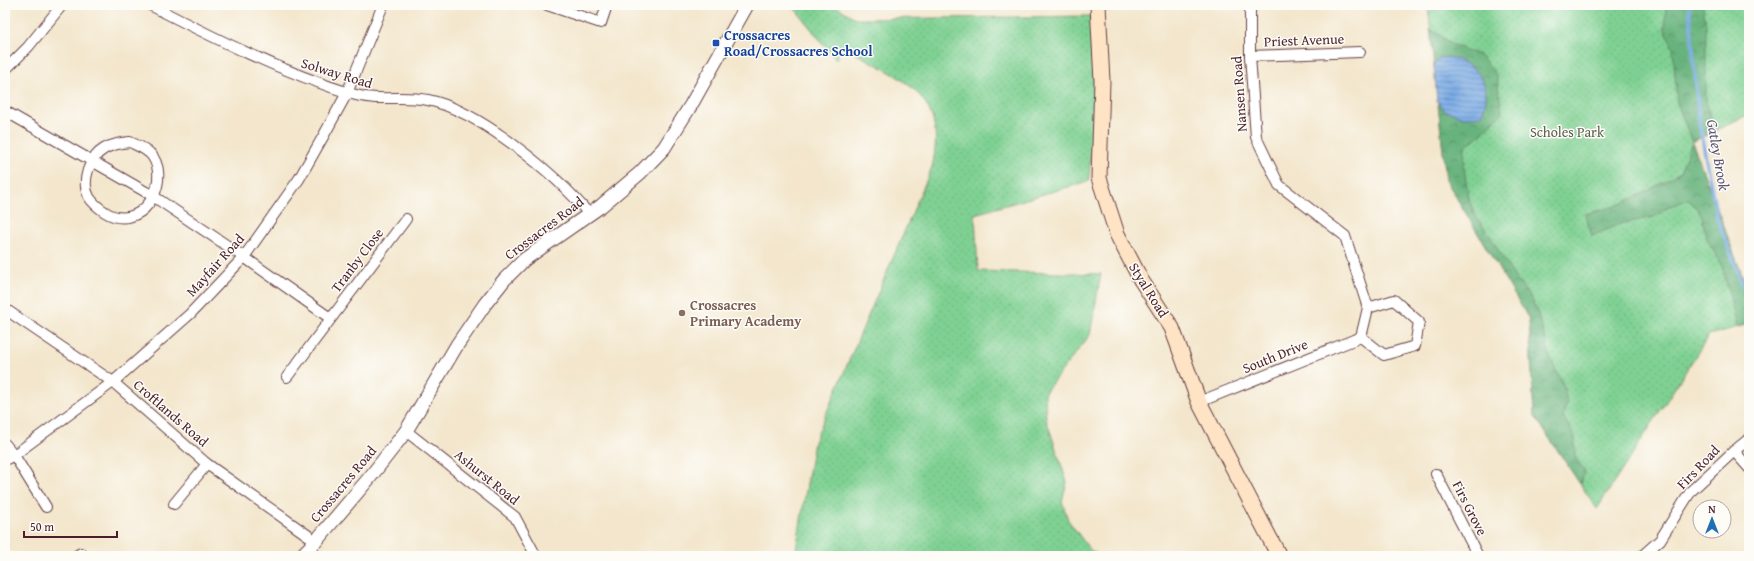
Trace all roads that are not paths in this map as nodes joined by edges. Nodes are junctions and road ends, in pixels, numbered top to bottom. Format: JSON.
{"nodes":[{"id":1,"x":62,"y":5,"type":"edge"},
{"id":2,"x":150,"y":5,"type":"edge"},
{"id":3,"x":383,"y":5,"type":"edge"},
{"id":4,"x":547,"y":5,"type":"edge"},
{"id":5,"x":608,"y":5,"type":"edge"},
{"id":6,"x":747,"y":5,"type":"edge"},
{"id":7,"x":1098,"y":5,"type":"edge"},
{"id":8,"x":1250,"y":5,"type":"edge"},
{"id":9,"x":564,"y":7,"type":"edge"},
{"id":10,"x":1360,"y":52,"type":"dead end"},
{"id":11,"x":1250,"y":56,"type":"junction"},
{"id":12,"x":5,"y":70,"type":"edge"},
{"id":13,"x":347,"y":92,"type":"junction"},
{"id":14,"x":5,"y":111,"type":"edge"},
{"id":15,"x":92,"y":161,"type":"junction"},
{"id":16,"x":153,"y":196,"type":"junction"},
{"id":17,"x":589,"y":214,"type":"junction"},
{"id":18,"x":406,"y":219,"type":"dead end"},
{"id":19,"x":244,"y":257,"type":"junction"},
{"id":20,"x":1368,"y":308,"type":"junction"},
{"id":21,"x":5,"y":309,"type":"edge"},
{"id":22,"x":330,"y":318,"type":"junction"},
{"id":23,"x":1361,"y":337,"type":"junction"},
{"id":24,"x":287,"y":377,"type":"dead end"},
{"id":25,"x":113,"y":382,"type":"junction"},
{"id":26,"x":1199,"y":402,"type":"junction"},
{"id":27,"x":406,"y":431,"type":"junction"},
{"id":28,"x":1749,"y":438,"type":"edge"},
{"id":29,"x":5,"y":444,"type":"edge"},
{"id":30,"x":1734,"y":450,"type":"junction"},
{"id":31,"x":10,"y":457,"type":"edge"},
{"id":32,"x":207,"y":464,"type":"junction"},
{"id":33,"x":1749,"y":468,"type":"edge"},
{"id":34,"x":1436,"y":474,"type":"dead end"},
{"id":35,"x":174,"y":504,"type":"dead end"},
{"id":36,"x":46,"y":507,"type":"dead end"},
{"id":37,"x":316,"y":541,"type":"junction"},
{"id":38,"x":76,"y":556,"type":"edge"},
{"id":39,"x":83,"y":556,"type":"edge"},
{"id":40,"x":301,"y":556,"type":"edge"},
{"id":41,"x":536,"y":556,"type":"edge"},
{"id":42,"x":1280,"y":556,"type":"edge"},
{"id":43,"x":1478,"y":556,"type":"edge"},
{"id":44,"x":1642,"y":556,"type":"edge"}],
"edges":[{"from":1,"to":12,"type":"street"},
{"from":2,"to":13,"type":"street","name":"Solway Road"},
{"from":3,"to":13,"type":"street","name":"Mayfair Road"},
{"from":4,"to":9,"type":"street"},
{"from":5,"to":9,"type":"street"},
{"from":6,"to":17,"type":"street","name":"Crossacres Road"},
{"from":7,"to":26,"type":"main road","name":"Styal Road"},
{"from":8,"to":11,"type":"street","name":"Nansen Road"},
{"from":10,"to":11,"type":"street","name":"Priest Avenue"},
{"from":11,"to":20,"type":"street","name":"Nansen Road"},
{"from":13,"to":17,"type":"street","name":"Solway Road"},
{"from":13,"to":19,"type":"street","name":"Mayfair Road"},
{"from":14,"to":15,"type":"street"},
{"from":15,"to":16,"type":"street"},
{"from":15,"to":16,"type":"street"},
{"from":15,"to":16,"type":"street"},
{"from":16,"to":19,"type":"street"},
{"from":17,"to":27,"type":"street","name":"Crossacres Road"},
{"from":18,"to":22,"type":"street","name":"Tranby Close"},
{"from":19,"to":22,"type":"street"},
{"from":19,"to":25,"type":"street","name":"Mayfair Road"},
{"from":20,"to":23,"type":"street"},
{"from":20,"to":23,"type":"street"},
{"from":21,"to":25,"type":"street","name":"Croftlands Road"},
{"from":22,"to":24,"type":"street","name":"Tranby Close"},
{"from":23,"to":26,"type":"street","name":"South Drive"},
{"from":25,"to":31,"type":"street","name":"Mayfair Road"},
{"from":25,"to":32,"type":"street","name":"Croftlands Road"},
{"from":26,"to":42,"type":"main road","name":"Styal Road"},
{"from":27,"to":37,"type":"street","name":"Crossacres Road"},
{"from":27,"to":41,"type":"street","name":"Ashurst Road"},
{"from":28,"to":30,"type":"street","name":"Firs Road"},
{"from":29,"to":31,"type":"street"},
{"from":30,"to":33,"type":"street"},
{"from":30,"to":44,"type":"street","name":"Firs Road"},
{"from":31,"to":36,"type":"street"},
{"from":32,"to":35,"type":"street"},
{"from":32,"to":37,"type":"street","name":"Croftlands Road"},
{"from":34,"to":43,"type":"street","name":"Firs Grove"},
{"from":37,"to":40,"type":"street","name":"Crossacres Road"},
{"from":38,"to":39,"type":"street"}]}
